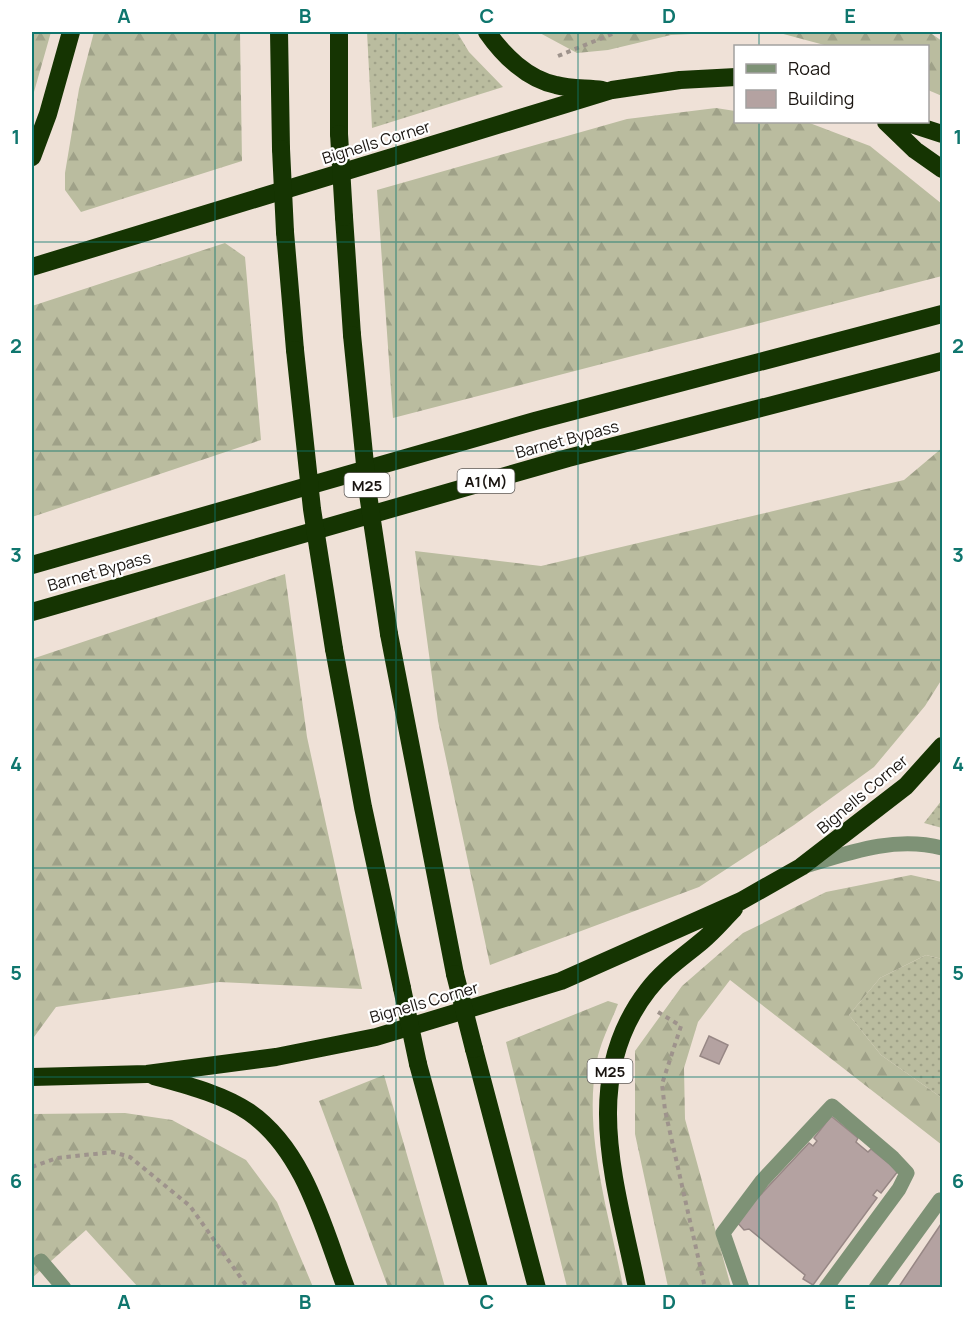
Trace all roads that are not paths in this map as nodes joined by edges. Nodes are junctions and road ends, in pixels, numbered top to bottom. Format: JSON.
{"nodes":[{"id":1,"x":71,"y":32,"type":"edge"},
{"id":2,"x":279,"y":32,"type":"edge"},
{"id":3,"x":339,"y":32,"type":"edge"},
{"id":4,"x":487,"y":32,"type":"edge"},
{"id":5,"x":734,"y":77,"type":"edge"},
{"id":6,"x":612,"y":90,"type":"junction"},
{"id":7,"x":887,"y":123,"type":"edge"},
{"id":8,"x":908,"y":123,"type":"edge"},
{"id":9,"x":942,"y":134,"type":"edge"},
{"id":10,"x":32,"y":157,"type":"edge"},
{"id":11,"x":942,"y":169,"type":"edge"},
{"id":12,"x":32,"y":267,"type":"edge"},
{"id":13,"x":942,"y":314,"type":"edge"},
{"id":14,"x":942,"y":361,"type":"edge"},
{"id":15,"x":32,"y":565,"type":"edge"},
{"id":16,"x":32,"y":612,"type":"edge"},
{"id":17,"x":942,"y":746,"type":"edge"},
{"id":18,"x":942,"y":848,"type":"edge"},
{"id":19,"x":801,"y":867,"type":"junction"},
{"id":20,"x":741,"y":901,"type":"junction"},
{"id":21,"x":147,"y":1074,"type":"junction"},
{"id":22,"x":32,"y":1077,"type":"edge"},
{"id":23,"x":942,"y":1202,"type":"edge"},
{"id":24,"x":41,"y":1261,"type":"dead end"},
{"id":25,"x":64,"y":1287,"type":"edge"},
{"id":26,"x":346,"y":1287,"type":"edge"},
{"id":27,"x":479,"y":1287,"type":"edge"},
{"id":28,"x":537,"y":1287,"type":"edge"},
{"id":29,"x":637,"y":1287,"type":"edge"},
{"id":30,"x":742,"y":1287,"type":"edge"},
{"id":31,"x":826,"y":1287,"type":"edge"},
{"id":32,"x":876,"y":1287,"type":"edge"}],
"edges":[{"from":1,"to":10,"type":"highway"},
{"from":2,"to":27,"type":"highway","bridge":true},
{"from":3,"to":28,"type":"highway","number":"M25","bridge":true},
{"from":4,"to":6,"type":"highway"},
{"from":5,"to":6,"type":"highway","name":"Bignells Corner"},
{"from":6,"to":12,"type":"highway","name":"Bignells Corner"},
{"from":7,"to":11,"type":"highway"},
{"from":8,"to":9,"type":"highway"},
{"from":13,"to":15,"type":"highway","name":"Barnet Bypass"},
{"from":14,"to":16,"type":"highway","name":"Barnet Bypass","number":"A1(M)"},
{"from":17,"to":19,"type":"highway","name":"Bignells Corner"},
{"from":18,"to":19,"type":"street","name":"Bignells Corner"},
{"from":19,"to":20,"type":"highway","name":"Bignells Corner"},
{"from":20,"to":21,"type":"highway","name":"Bignells Corner"},
{"from":20,"to":29,"type":"highway","number":"M25"},
{"from":21,"to":22,"type":"highway","name":"Bignells Corner"},
{"from":21,"to":26,"type":"highway"},
{"from":23,"to":32,"type":"street"},
{"from":24,"to":25,"type":"street"},
{"from":30,"to":31,"type":"street"}]}
